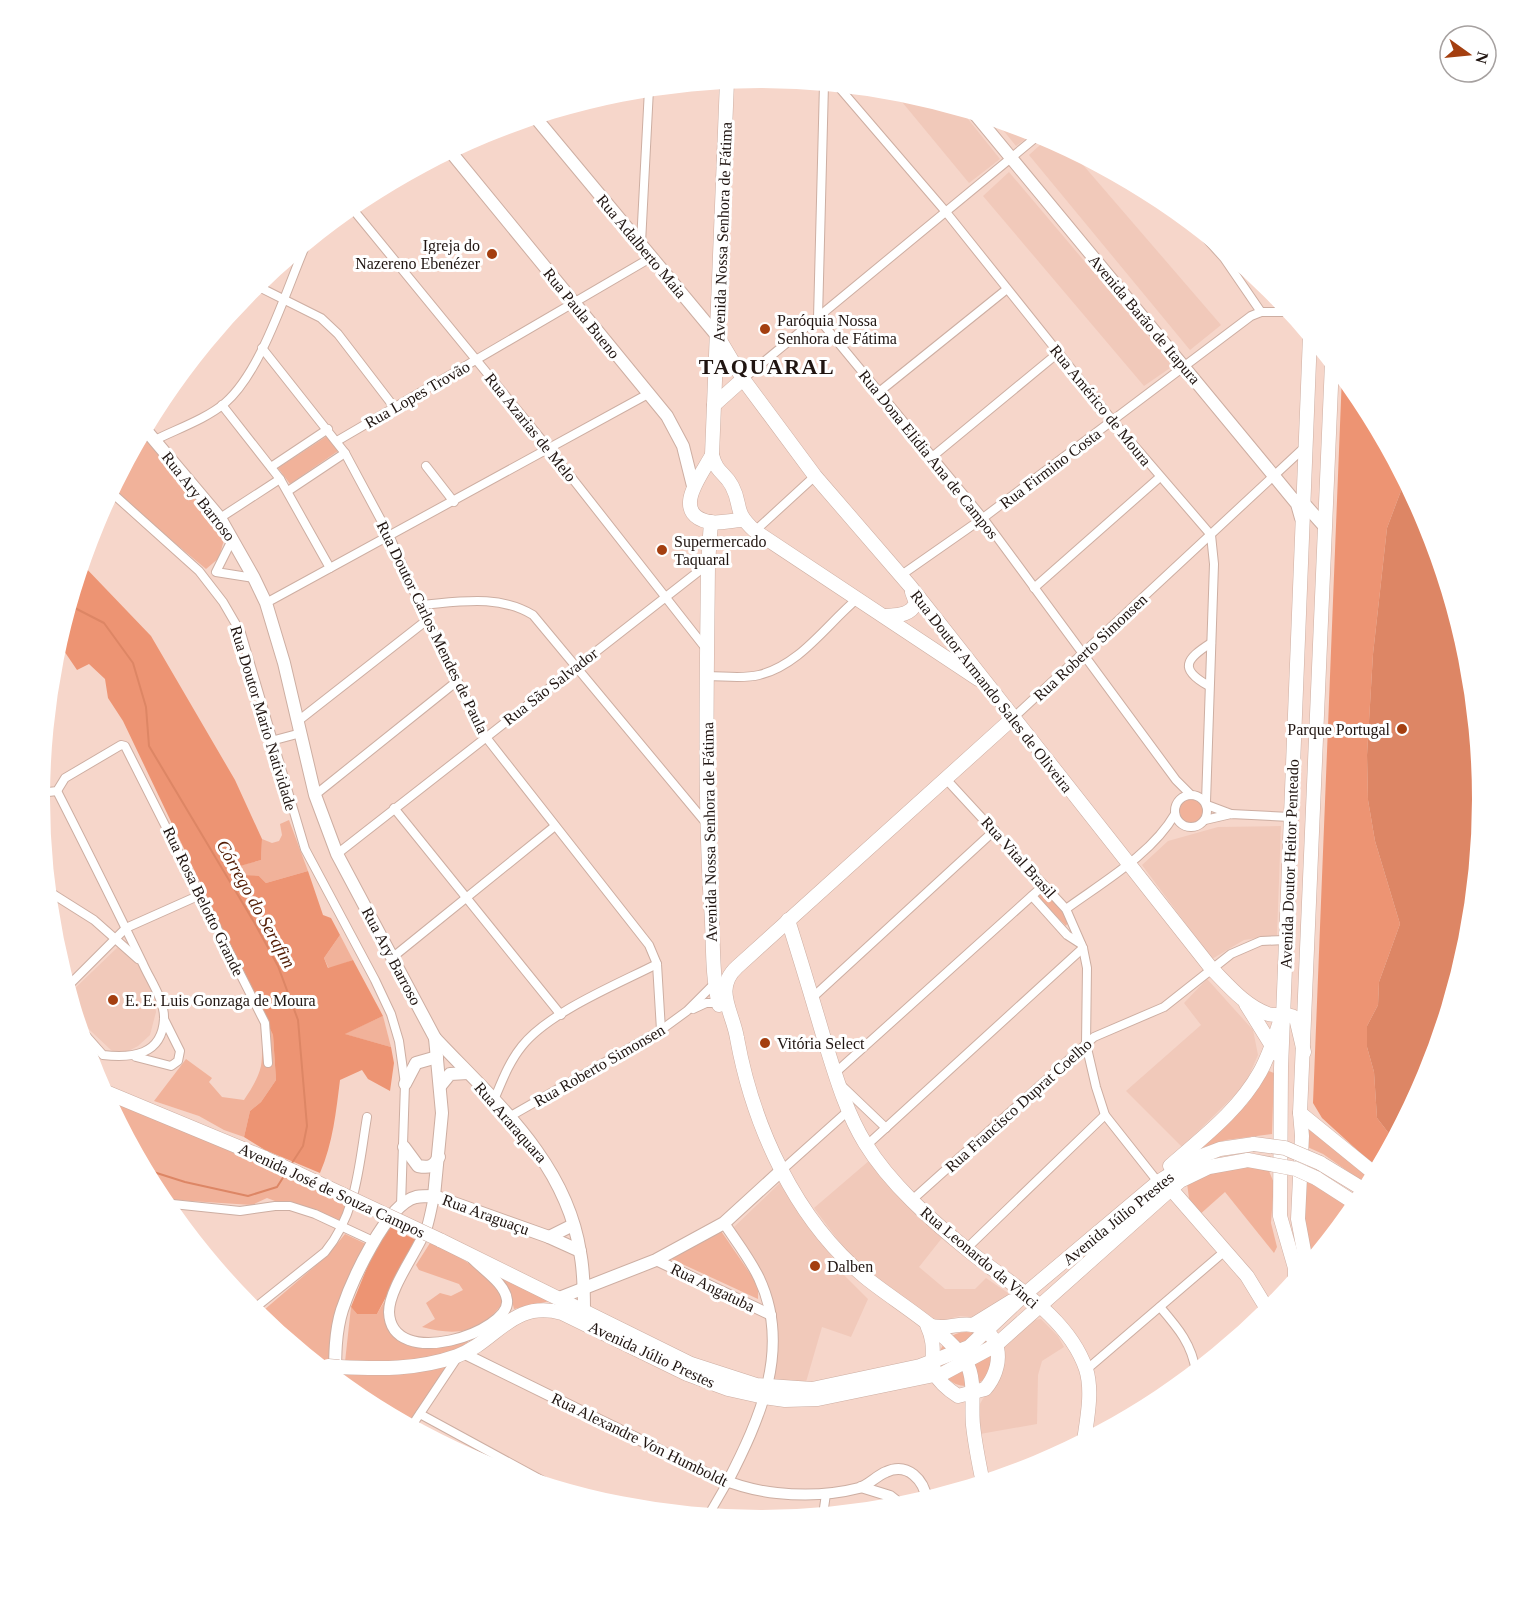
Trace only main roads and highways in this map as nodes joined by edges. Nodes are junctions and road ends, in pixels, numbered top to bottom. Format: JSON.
{"nodes":[{"id":1,"x":727,"y":89,"type":"edge"},
{"id":2,"x":540,"y":123,"type":"edge"},
{"id":3,"x":985,"y":124,"type":"edge"},
{"id":4,"x":992,"y":127,"type":"edge"},
{"id":5,"x":1014,"y":156,"type":"junction"},
{"id":6,"x":455,"y":157,"type":"edge"},
{"id":7,"x":718,"y":337,"type":"junction"},
{"id":8,"x":1310,"y":347,"type":"edge"},
{"id":9,"x":1331,"y":375,"type":"edge"},
{"id":10,"x":743,"y":379,"type":"junction"},
{"id":11,"x":714,"y":405,"type":"junction"},
{"id":12,"x":150,"y":435,"type":"edge"},
{"id":13,"x":712,"y":455,"type":"junction"},
{"id":14,"x":1277,"y":473,"type":"junction"},
{"id":15,"x":693,"y":486,"type":"junction"},
{"id":16,"x":1303,"y":503,"type":"junction"},
{"id":17,"x":743,"y":520,"type":"junction"},
{"id":18,"x":711,"y":522,"type":"junction"},
{"id":19,"x":1325,"y":527,"type":"junction"},
{"id":20,"x":1302,"y":531,"type":"junction"},
{"id":21,"x":905,"y":581,"type":"junction"},
{"id":22,"x":885,"y":616,"type":"junction"},
{"id":23,"x":989,"y":686,"type":"junction"},
{"id":24,"x":1013,"y":718,"type":"junction"},
{"id":25,"x":788,"y":920,"type":"junction"},
{"id":26,"x":712,"y":922,"type":"junction"},
{"id":27,"x":737,"y":967,"type":"junction"},
{"id":28,"x":714,"y":984,"type":"junction"},
{"id":29,"x":1243,"y":1000,"type":"junction"},
{"id":30,"x":1282,"y":1015,"type":"junction"},
{"id":31,"x":435,"y":1038,"type":"junction"},
{"id":32,"x":1271,"y":1046,"type":"junction"},
{"id":33,"x":1304,"y":1052,"type":"junction"},
{"id":34,"x":437,"y":1057,"type":"junction"},
{"id":35,"x":741,"y":1065,"type":"junction"},
{"id":36,"x":1281,"y":1068,"type":"junction"},
{"id":37,"x":468,"y":1073,"type":"junction"},
{"id":38,"x":405,"y":1084,"type":"road end"},
{"id":39,"x":441,"y":1085,"type":"junction"},
{"id":40,"x":115,"y":1096,"type":"edge"},
{"id":41,"x":1300,"y":1113,"type":"junction"},
{"id":42,"x":404,"y":1147,"type":"road end"},
{"id":43,"x":439,"y":1157,"type":"junction"},
{"id":44,"x":1369,"y":1169,"type":"edge"},
{"id":45,"x":782,"y":1170,"type":"junction"},
{"id":46,"x":1158,"y":1182,"type":"junction"},
{"id":47,"x":1358,"y":1186,"type":"edge"},
{"id":48,"x":1171,"y":1189,"type":"junction"},
{"id":49,"x":434,"y":1196,"type":"junction"},
{"id":50,"x":1350,"y":1200,"type":"edge"},
{"id":51,"x":573,"y":1225,"type":"junction"},
{"id":52,"x":549,"y":1237,"type":"junction"},
{"id":53,"x":580,"y":1251,"type":"junction"},
{"id":54,"x":1305,"y":1258,"type":"edge"},
{"id":55,"x":1295,"y":1270,"type":"edge"},
{"id":56,"x":584,"y":1290,"type":"junction"},
{"id":57,"x":1024,"y":1294,"type":"junction"},
{"id":58,"x":560,"y":1298,"type":"junction"},
{"id":59,"x":1264,"y":1303,"type":"edge"},
{"id":60,"x":1040,"y":1306,"type":"junction"},
{"id":61,"x":584,"y":1311,"type":"junction"},
{"id":62,"x":512,"y":1320,"type":"junction"},
{"id":63,"x":927,"y":1325,"type":"junction"},
{"id":64,"x":973,"y":1325,"type":"junction"},
{"id":65,"x":987,"y":1332,"type":"junction"},
{"id":66,"x":996,"y":1345,"type":"junction"},
{"id":67,"x":464,"y":1352,"type":"junction"},
{"id":68,"x":962,"y":1358,"type":"junction"},
{"id":69,"x":331,"y":1366,"type":"edge"},
{"id":70,"x":933,"y":1368,"type":"junction"},
{"id":71,"x":335,"y":1369,"type":"edge"},
{"id":72,"x":985,"y":1389,"type":"junction"},
{"id":73,"x":765,"y":1392,"type":"junction"},
{"id":74,"x":964,"y":1395,"type":"junction"},
{"id":75,"x":971,"y":1420,"type":"junction"},
{"id":76,"x":1085,"y":1433,"type":"edge"},
{"id":77,"x":981,"y":1476,"type":"edge"}],
"edges":[{"from":1,"to":7,"type":"main road","name":"Avenida Nossa Senhora de Fátima"},
{"from":2,"to":7,"type":"main road","name":"Rua Adalberto Maia"},
{"from":3,"to":5,"type":"main road","name":"Avenida Barão de Itapura"},
{"from":4,"to":5,"type":"main road","name":"Avenida Barão de Itapura"},
{"from":5,"to":14,"type":"main road","name":"Avenida Barão de Itapura"},
{"from":6,"to":15,"type":"main road","name":"Rua Paula Bueno"},
{"from":7,"to":10,"type":"main road","name":"Rua Adalberto Maia"},
{"from":7,"to":11,"type":"main road","name":"Avenida Nossa Senhora de Fátima"},
{"from":8,"to":16,"type":"main road","name":"Avenida Doutor Heitor Penteado"},
{"from":9,"to":19,"type":"main road","name":"Avenida Doutor Heitor Penteado"},
{"from":10,"to":11,"type":"main road"},
{"from":10,"to":21,"type":"main road","name":"Rua Doutor Armando Sales de Oliveira"},
{"from":11,"to":13,"type":"main road","name":"Avenida Nossa Senhora de Fátima"},
{"from":12,"to":31,"type":"main road","name":"Rua Ary Barroso"},
{"from":13,"to":15,"type":"main road"},
{"from":13,"to":17,"type":"main road"},
{"from":14,"to":16,"type":"main road","name":"Avenida Barão de Itapura"},
{"from":14,"to":20,"type":"main road","name":"Avenida Barão de Itapura"},
{"from":15,"to":18,"type":"main road"},
{"from":16,"to":19,"type":"main road","name":"Avenida Barão de Itapura"},
{"from":16,"to":20,"type":"main road","name":"Avenida Doutor Heitor Penteado"},
{"from":17,"to":18,"type":"main road"},
{"from":17,"to":22,"type":"main road"},
{"from":18,"to":26,"type":"main road","name":"Avenida Nossa Senhora de Fátima"},
{"from":19,"to":33,"type":"main road","name":"Avenida Doutor Heitor Penteado"},
{"from":20,"to":30,"type":"main road","name":"Avenida Doutor Heitor Penteado"},
{"from":21,"to":22,"type":"main road"},
{"from":21,"to":23,"type":"main road","name":"Rua Doutor Armando Sales de Oliveira"},
{"from":22,"to":23,"type":"main road"},
{"from":23,"to":24,"type":"main road","name":"Rua Doutor Armando Sales de Oliveira"},
{"from":24,"to":25,"type":"main road","name":"Rua Roberto Simonsen"},
{"from":24,"to":29,"type":"main road","name":"Rua Doutor Armando Sales de Oliveira"},
{"from":25,"to":27,"type":"main road","name":"Rua Roberto Simonsen"},
{"from":25,"to":57,"type":"main road","name":"Rua Leonardo da Vinci"},
{"from":26,"to":27,"type":"main road"},
{"from":26,"to":28,"type":"main road","name":"Avenida Nossa Senhora de Fátima"},
{"from":27,"to":28,"type":"main road","name":"Rua Roberto Simonsen"},
{"from":27,"to":35,"type":"main road","name":"Avenida Nossa Senhora de Fátima"},
{"from":28,"to":35,"type":"main road","name":"Avenida Nossa Senhora de Fátima"},
{"from":29,"to":30,"type":"main road"},
{"from":29,"to":32,"type":"main road"},
{"from":30,"to":32,"type":"main road"},
{"from":30,"to":33,"type":"main road"},
{"from":30,"to":36,"type":"main road","name":"Avenida Doutor Heitor Penteado"},
{"from":31,"to":34,"type":"main road","name":"Rua Ary Barroso"},
{"from":31,"to":37,"type":"main road","name":"Rua Araraquara"},
{"from":32,"to":36,"type":"main road"},
{"from":32,"to":46,"type":"main road"},
{"from":33,"to":41,"type":"main road","name":"Avenida Doutor Heitor Penteado"},
{"from":34,"to":38,"type":"main road"},
{"from":34,"to":39,"type":"main road","name":"Rua Ary Barroso"},
{"from":35,"to":45,"type":"main road","name":"Avenida Nossa Senhora de Fátima"},
{"from":36,"to":55,"type":"main road","name":"Avenida Doutor Heitor Penteado"},
{"from":37,"to":39,"type":"main road","name":"Rua Araraquara"},
{"from":37,"to":51,"type":"main road","name":"Rua Araraquara"},
{"from":39,"to":43,"type":"main road","name":"Rua Ary Barroso"},
{"from":40,"to":58,"type":"main road","name":"Avenida José de Souza Campos","bridge":true},
{"from":41,"to":44,"type":"main road"},
{"from":41,"to":54,"type":"main road","name":"Avenida Doutor Heitor Penteado"},
{"from":42,"to":43,"type":"main road"},
{"from":43,"to":49,"type":"main road","name":"Rua Ary Barroso"},
{"from":45,"to":56,"type":"main road"},
{"from":45,"to":63,"type":"main road","name":"Avenida Nossa Senhora de Fátima"},
{"from":46,"to":47,"type":"main road","name":"Avenida Júlio Prestes","bridge":true},
{"from":46,"to":57,"type":"main road","name":"Avenida Júlio Prestes"},
{"from":48,"to":50,"type":"main road","name":"Avenida Júlio Prestes","bridge":true},
{"from":48,"to":59,"type":"main road"},
{"from":48,"to":60,"type":"main road","name":"Avenida Júlio Prestes"},
{"from":49,"to":52,"type":"main road","name":"Rua Araguaçu"},
{"from":49,"to":69,"type":"main road","name":"Rua Araguaçu"},
{"from":51,"to":52,"type":"main road"},
{"from":51,"to":53,"type":"main road","name":"Rua Araraquara"},
{"from":52,"to":53,"type":"main road","name":"Rua Araguaçu"},
{"from":53,"to":56,"type":"main road","name":"Rua Araraquara"},
{"from":56,"to":58,"type":"main road"},
{"from":56,"to":61,"type":"main road","name":"Rua Araraquara"},
{"from":57,"to":60,"type":"main road","name":"Rua Leonardo da Vinci"},
{"from":57,"to":64,"type":"main road"},
{"from":57,"to":65,"type":"main road","name":"Avenida Júlio Prestes"},
{"from":58,"to":61,"type":"main road","name":"Avenida Júlio Prestes"},
{"from":60,"to":66,"type":"main road","name":"Avenida Júlio Prestes"},
{"from":60,"to":76,"type":"main road","name":"Rua Leonardo da Vinci"},
{"from":61,"to":73,"type":"main road","name":"Avenida Júlio Prestes"},
{"from":62,"to":67,"type":"main road"},
{"from":62,"to":67,"type":"main road"},
{"from":62,"to":73,"type":"main road","name":"Avenida Júlio Prestes"},
{"from":63,"to":64,"type":"main road"},
{"from":63,"to":68,"type":"main road","name":"Avenida Nossa Senhora de Fátima"},
{"from":63,"to":70,"type":"main road"},
{"from":64,"to":65,"type":"main road"},
{"from":65,"to":66,"type":"main road"},
{"from":65,"to":68,"type":"main road","name":"Avenida Júlio Prestes"},
{"from":66,"to":68,"type":"main road","name":"Avenida Júlio Prestes"},
{"from":66,"to":72,"type":"main road"},
{"from":67,"to":71,"type":"main road"},
{"from":68,"to":70,"type":"main road","name":"Avenida Júlio Prestes"},
{"from":68,"to":74,"type":"main road"},
{"from":70,"to":73,"type":"main road","name":"Avenida Júlio Prestes"},
{"from":70,"to":74,"type":"main road"},
{"from":72,"to":74,"type":"main road"},
{"from":72,"to":75,"type":"main road"},
{"from":74,"to":75,"type":"main road"},
{"from":75,"to":77,"type":"main road"}]}
